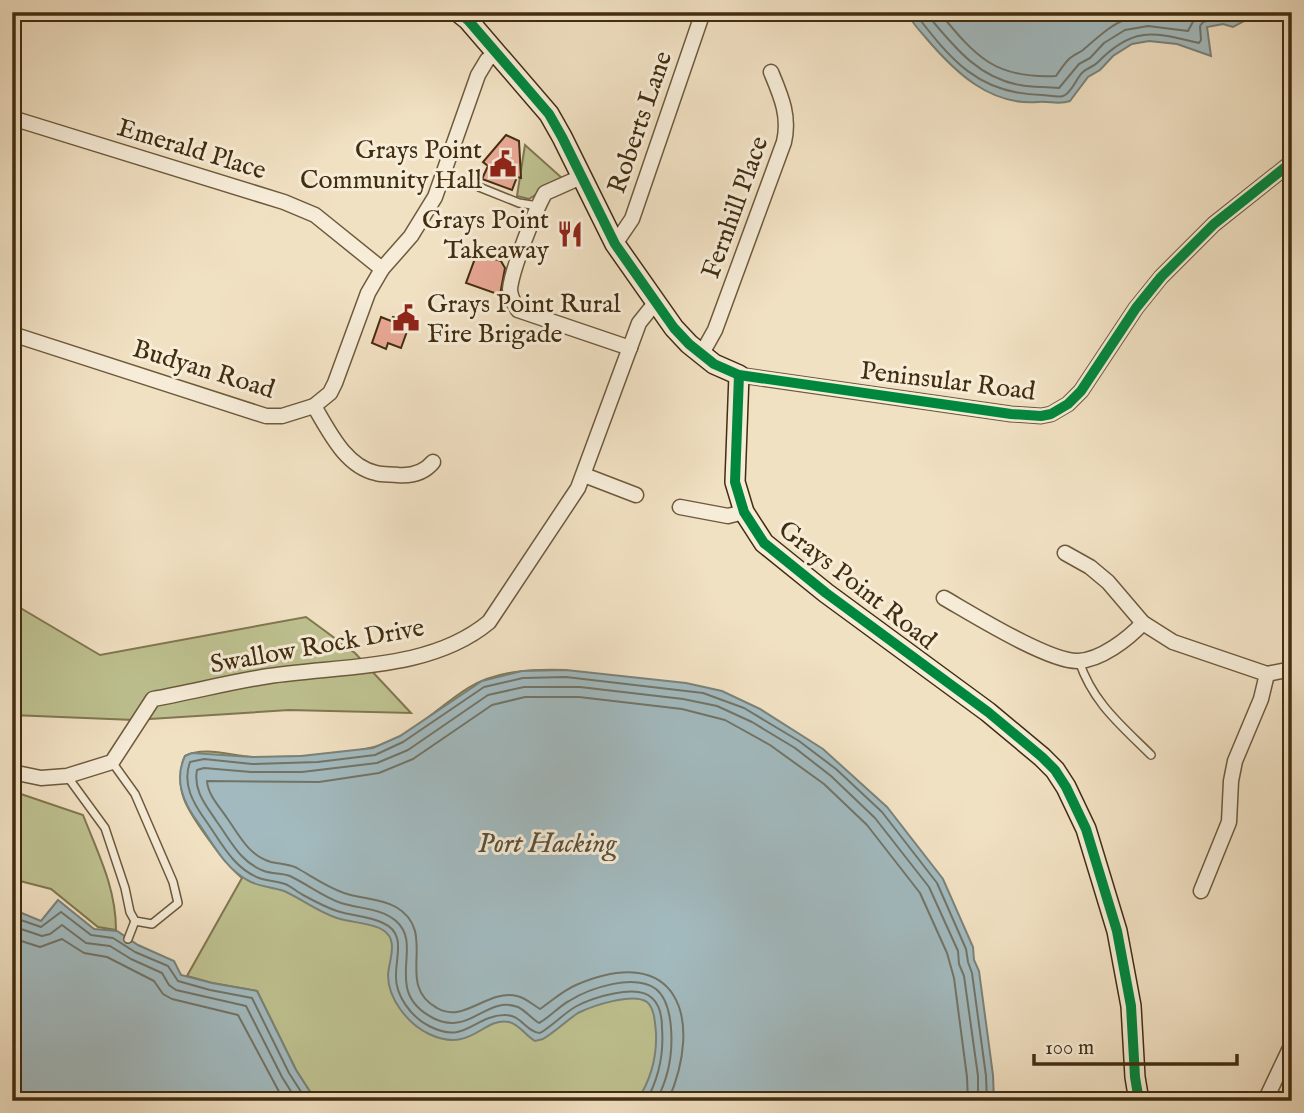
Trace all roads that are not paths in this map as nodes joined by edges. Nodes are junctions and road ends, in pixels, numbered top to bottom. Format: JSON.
{"nodes":[{"id":1,"x":458,"y":12,"type":"edge"},
{"id":2,"x":703,"y":12,"type":"edge"},
{"id":3,"x":496,"y":53,"type":"junction"},
{"id":4,"x":771,"y":72,"type":"dead end"},
{"id":5,"x":12,"y":118,"type":"edge"},
{"id":6,"x":1292,"y":162,"type":"edge"},
{"id":7,"x":581,"y":177,"type":"junction"},
{"id":8,"x":479,"y":187,"type":"dead end"},
{"id":9,"x":539,"y":206,"type":"junction"},
{"id":10,"x":615,"y":244,"type":"junction"},
{"id":11,"x":382,"y":268,"type":"junction"},
{"id":12,"x":655,"y":303,"type":"junction"},
{"id":13,"x":12,"y":334,"type":"edge"},
{"id":14,"x":630,"y":348,"type":"junction"},
{"id":15,"x":701,"y":355,"type":"junction"},
{"id":16,"x":739,"y":375,"type":"junction"},
{"id":17,"x":314,"y":406,"type":"junction"},
{"id":18,"x":433,"y":462,"type":"dead end"},
{"id":19,"x":584,"y":475,"type":"junction"},
{"id":20,"x":636,"y":495,"type":"dead end"},
{"id":21,"x":680,"y":507,"type":"dead end"},
{"id":22,"x":744,"y":512,"type":"junction"},
{"id":23,"x":1065,"y":553,"type":"dead end"},
{"id":24,"x":944,"y":598,"type":"dead end"},
{"id":25,"x":1143,"y":623,"type":"junction"},
{"id":26,"x":1079,"y":661,"type":"junction"},
{"id":27,"x":1292,"y":669,"type":"edge"},
{"id":28,"x":1267,"y":674,"type":"junction"},
{"id":29,"x":1151,"y":755,"type":"dead end"},
{"id":30,"x":112,"y":762,"type":"junction"},
{"id":31,"x":12,"y":772,"type":"edge"},
{"id":32,"x":67,"y":776,"type":"junction"},
{"id":33,"x":1202,"y":891,"type":"dead end"},
{"id":34,"x":135,"y":921,"type":"junction"},
{"id":35,"x":128,"y":939,"type":"dead end"},
{"id":36,"x":1292,"y":1044,"type":"edge"},
{"id":37,"x":1139,"y":1101,"type":"edge"},
{"id":38,"x":1265,"y":1101,"type":"edge"}],
"edges":[{"from":1,"to":3,"type":"street"},
{"from":2,"to":10,"type":"street","name":"Roberts Lane"},
{"from":3,"to":7,"type":"street"},
{"from":3,"to":11,"type":"street"},
{"from":4,"to":15,"type":"street","name":"Fernhill Place"},
{"from":5,"to":11,"type":"street","name":"Emerald Place"},
{"from":6,"to":16,"type":"street","name":"Peninsular Road"},
{"from":7,"to":9,"type":"street"},
{"from":7,"to":10,"type":"street"},
{"from":8,"to":9,"type":"lane"},
{"from":9,"to":14,"type":"street"},
{"from":10,"to":12,"type":"street"},
{"from":11,"to":17,"type":"street"},
{"from":12,"to":14,"type":"street","name":"Swallow Rock Drive"},
{"from":12,"to":15,"type":"street"},
{"from":13,"to":17,"type":"street","name":"Budyan Road"},
{"from":14,"to":19,"type":"street","name":"Swallow Rock Drive"},
{"from":15,"to":16,"type":"street"},
{"from":16,"to":22,"type":"street","name":"Grays Point Road"},
{"from":17,"to":18,"type":"street"},
{"from":19,"to":20,"type":"street"},
{"from":19,"to":30,"type":"street","name":"Swallow Rock Drive"},
{"from":21,"to":22,"type":"street"},
{"from":22,"to":37,"type":"street","name":"Grays Point Road"},
{"from":23,"to":25,"type":"street"},
{"from":24,"to":26,"type":"street"},
{"from":25,"to":26,"type":"street"},
{"from":25,"to":28,"type":"street"},
{"from":26,"to":29,"type":"lane"},
{"from":27,"to":28,"type":"street"},
{"from":28,"to":33,"type":"street"},
{"from":30,"to":32,"type":"street"},
{"from":30,"to":34,"type":"lane"},
{"from":31,"to":32,"type":"street"},
{"from":32,"to":34,"type":"lane"},
{"from":34,"to":35,"type":"lane"},
{"from":36,"to":38,"type":"street"}]}
